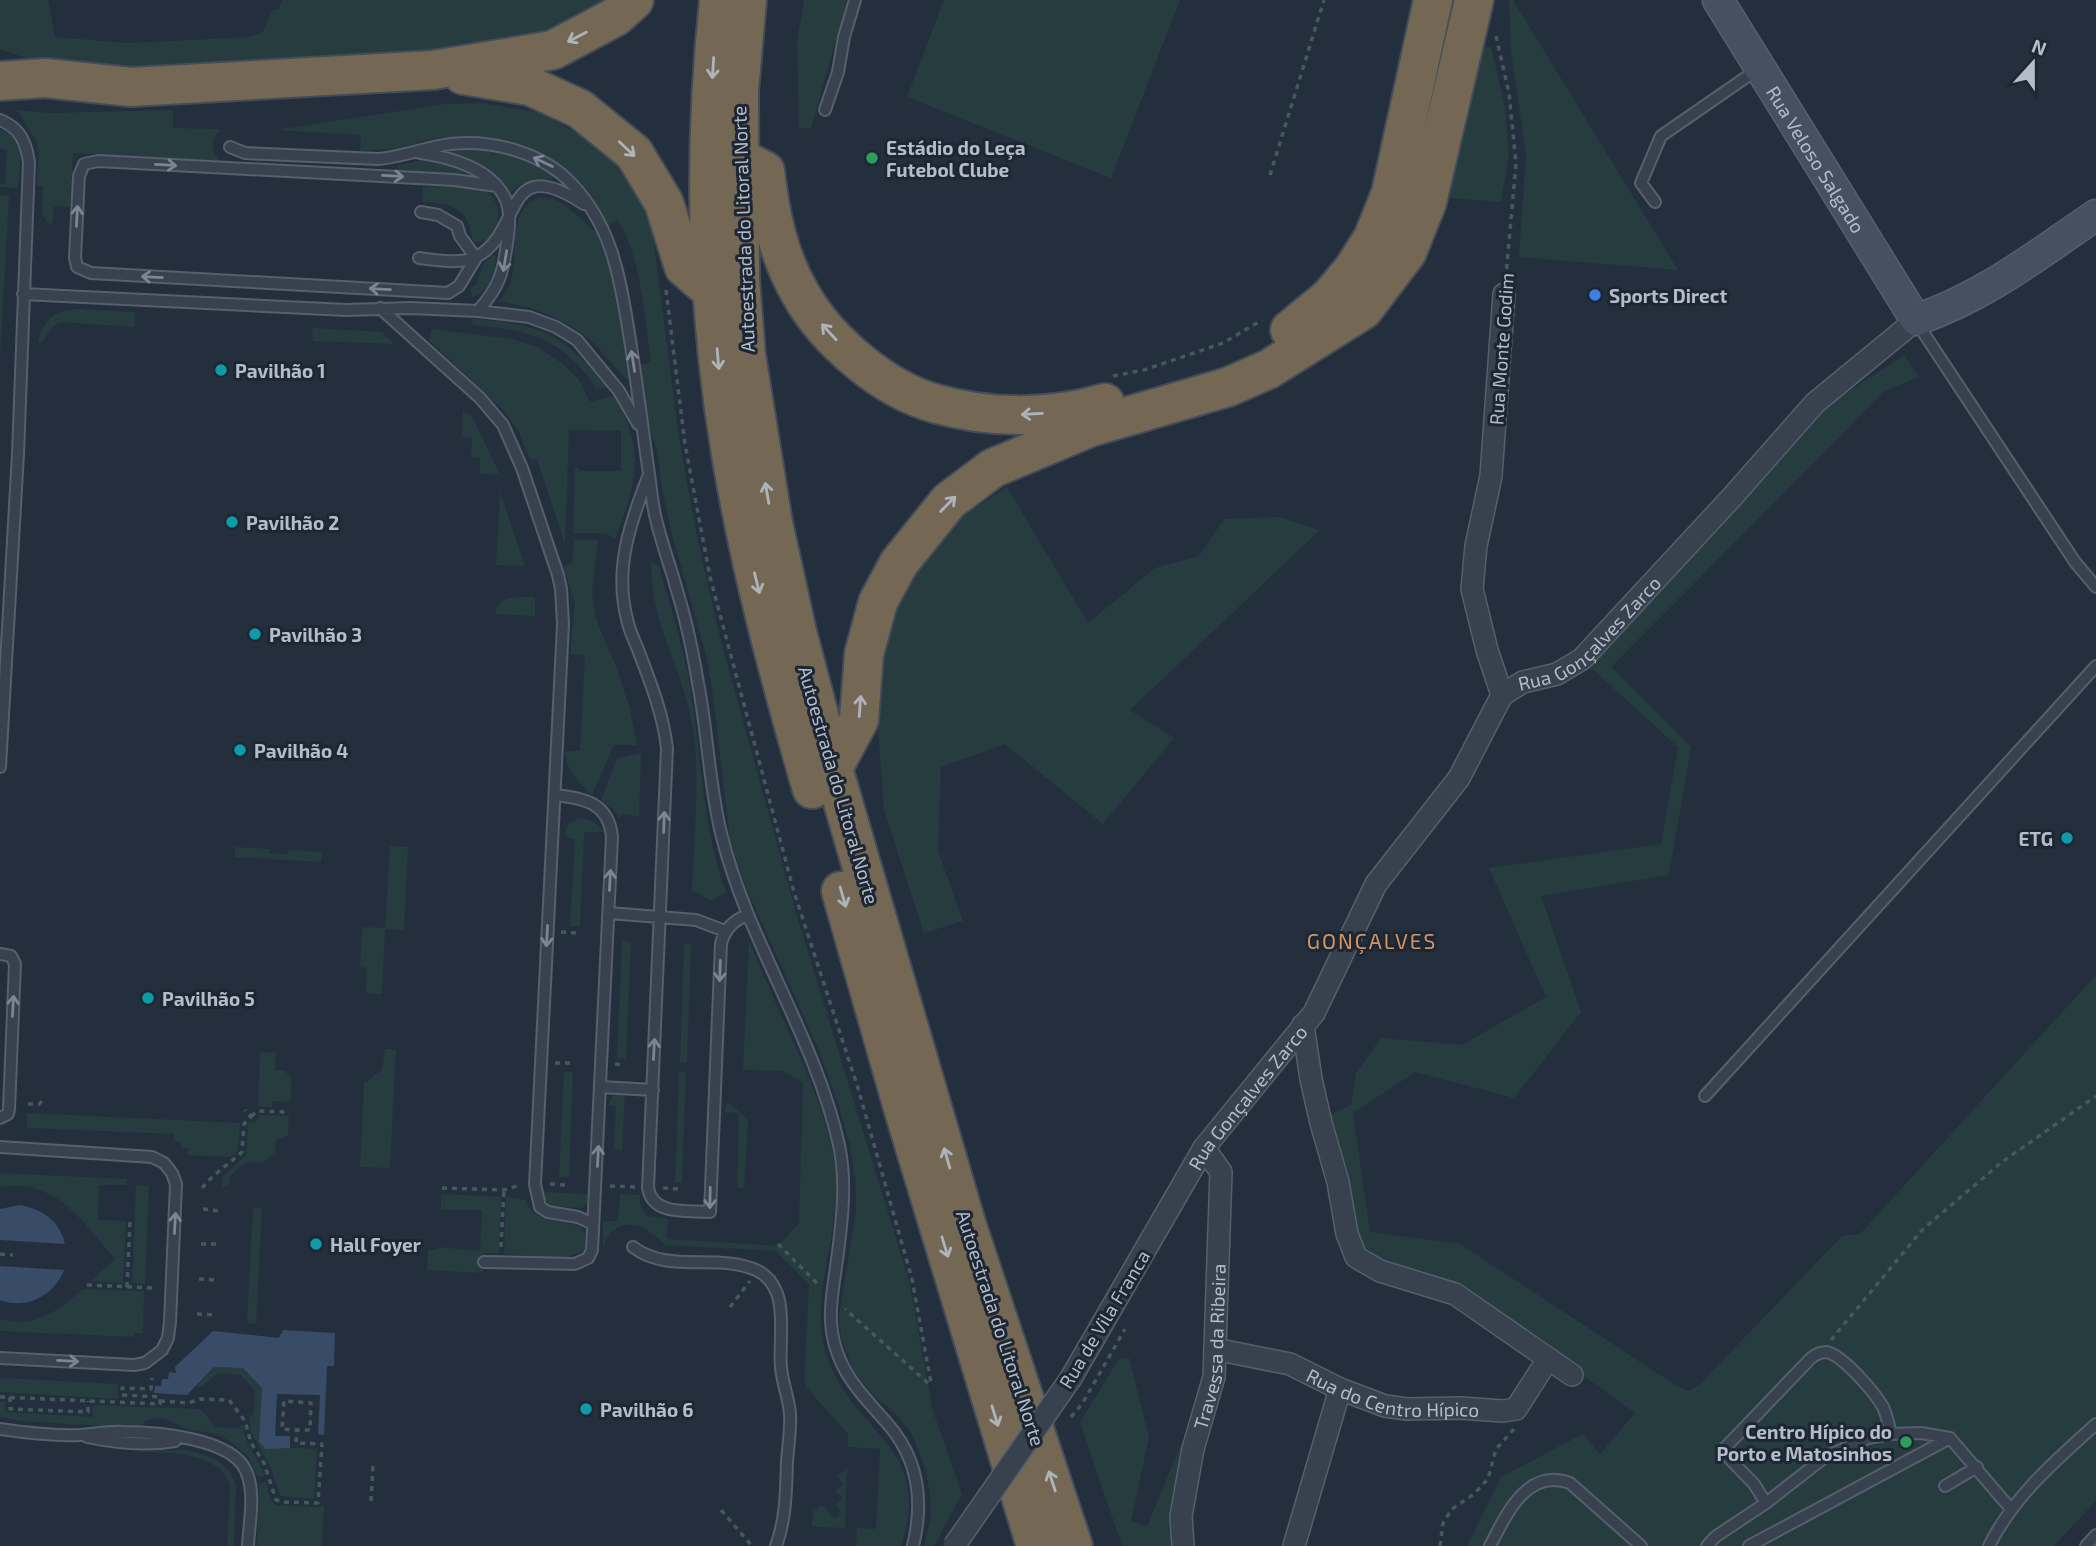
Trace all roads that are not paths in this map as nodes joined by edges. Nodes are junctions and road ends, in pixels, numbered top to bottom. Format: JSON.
{"nodes":[{"id":1,"x":634,"y":0,"type":"edge"},
{"id":2,"x":719,"y":0,"type":"edge"},
{"id":3,"x":747,"y":0,"type":"edge"},
{"id":4,"x":855,"y":0,"type":"edge"},
{"id":5,"x":1433,"y":0,"type":"edge"},
{"id":6,"x":1449,"y":0,"type":"edge"},
{"id":7,"x":1718,"y":0,"type":"edge"},
{"id":8,"x":1483,"y":13,"type":"edge"},
{"id":9,"x":0,"y":63,"type":"edge"},
{"id":10,"x":1760,"y":68,"type":"junction"},
{"id":11,"x":433,"y":70,"type":"junction"},
{"id":12,"x":45,"y":78,"type":"junction"},
{"id":13,"x":0,"y":81,"type":"edge"},
{"id":14,"x":825,"y":110,"type":"dead end"},
{"id":15,"x":0,"y":120,"type":"edge"},
{"id":16,"x":230,"y":147,"type":"dead end"},
{"id":17,"x":417,"y":153,"type":"junction"},
{"id":18,"x":738,"y":157,"type":"junction"},
{"id":19,"x":497,"y":186,"type":"junction"},
{"id":20,"x":1655,"y":202,"type":"dead end"},
{"id":21,"x":589,"y":208,"type":"junction"},
{"id":22,"x":421,"y":212,"type":"dead end"},
{"id":23,"x":509,"y":215,"type":"junction"},
{"id":24,"x":2096,"y":215,"type":"edge"},
{"id":25,"x":460,"y":236,"type":"junction"},
{"id":26,"x":419,"y":258,"type":"dead end"},
{"id":27,"x":476,"y":258,"type":"junction"},
{"id":28,"x":455,"y":260,"type":"junction"},
{"id":29,"x":712,"y":291,"type":"junction"},
{"id":30,"x":23,"y":294,"type":"junction"},
{"id":31,"x":1504,"y":294,"type":"road end"},
{"id":32,"x":380,"y":308,"type":"junction"},
{"id":33,"x":478,"y":311,"type":"junction"},
{"id":34,"x":1916,"y":320,"type":"junction"},
{"id":35,"x":1335,"y":325,"type":"junction"},
{"id":36,"x":641,"y":429,"type":"junction"},
{"id":37,"x":649,"y":473,"type":"junction"},
{"id":38,"x":2096,"y":587,"type":"edge"},
{"id":39,"x":2096,"y":666,"type":"edge"},
{"id":40,"x":1502,"y":695,"type":"junction"},
{"id":41,"x":0,"y":767,"type":"edge"},
{"id":42,"x":833,"y":768,"type":"junction"},
{"id":43,"x":555,"y":795,"type":"junction"},
{"id":44,"x":609,"y":913,"type":"junction"},
{"id":45,"x":747,"y":915,"type":"junction"},
{"id":46,"x":660,"y":916,"type":"junction"},
{"id":47,"x":725,"y":931,"type":"junction"},
{"id":48,"x":0,"y":954,"type":"edge"},
{"id":49,"x":1303,"y":1025,"type":"junction"},
{"id":50,"x":601,"y":1087,"type":"junction"},
{"id":51,"x":653,"y":1090,"type":"junction"},
{"id":52,"x":1706,"y":1096,"type":"dead end"},
{"id":53,"x":0,"y":1118,"type":"edge"},
{"id":54,"x":0,"y":1147,"type":"edge"},
{"id":55,"x":1204,"y":1148,"type":"junction"},
{"id":56,"x":593,"y":1224,"type":"junction"},
{"id":57,"x":1157,"y":1230,"type":"joint"},
{"id":58,"x":633,"y":1247,"type":"dead end"},
{"id":59,"x":484,"y":1262,"type":"dead end"},
{"id":60,"x":1215,"y":1349,"type":"junction"},
{"id":61,"x":0,"y":1358,"type":"edge"},
{"id":62,"x":1548,"y":1359,"type":"junction"},
{"id":63,"x":1572,"y":1375,"type":"dead end"},
{"id":64,"x":1340,"y":1389,"type":"junction"},
{"id":65,"x":2096,"y":1424,"type":"edge"},
{"id":66,"x":0,"y":1429,"type":"edge"},
{"id":67,"x":1891,"y":1434,"type":"junction"},
{"id":68,"x":1950,"y":1438,"type":"junction"},
{"id":69,"x":1977,"y":1467,"type":"junction"},
{"id":70,"x":1945,"y":1486,"type":"dead end"},
{"id":71,"x":1766,"y":1503,"type":"junction"},
{"id":72,"x":2011,"y":1509,"type":"junction"},
{"id":73,"x":2096,"y":1535,"type":"edge"},
{"id":74,"x":248,"y":1546,"type":"edge"},
{"id":75,"x":776,"y":1546,"type":"edge"},
{"id":76,"x":914,"y":1546,"type":"edge"},
{"id":77,"x":954,"y":1546,"type":"edge"},
{"id":78,"x":1036,"y":1546,"type":"edge"},
{"id":79,"x":1073,"y":1546,"type":"edge"},
{"id":80,"x":1183,"y":1546,"type":"edge"},
{"id":81,"x":1294,"y":1546,"type":"edge"},
{"id":82,"x":1490,"y":1546,"type":"edge"},
{"id":83,"x":1641,"y":1546,"type":"edge"},
{"id":84,"x":1707,"y":1546,"type":"edge"},
{"id":85,"x":1749,"y":1546,"type":"edge"},
{"id":86,"x":1989,"y":1546,"type":"edge"},
{"id":87,"x":2086,"y":1546,"type":"edge"}],
"edges":[{"from":1,"to":11,"type":"highway","one_way":true},
{"from":2,"to":29,"type":"highway","name":"Autoestrada do Litoral Norte","one_way":true},
{"from":3,"to":18,"type":"highway","name":"Autoestrada do Litoral Norte"},
{"from":4,"to":14,"type":"lane"},
{"from":5,"to":18,"type":"highway","one_way":true},
{"from":6,"to":35,"type":"highway"},
{"from":7,"to":10,"type":"street","name":"Rua Veloso Salgado"},
{"from":8,"to":35,"type":"highway"},
{"from":9,"to":12,"type":"highway"},
{"from":10,"to":20,"type":"lane"},
{"from":10,"to":34,"type":"street","name":"Rua Veloso Salgado"},
{"from":11,"to":12,"type":"highway"},
{"from":11,"to":29,"type":"highway","one_way":true},
{"from":12,"to":13,"type":"highway"},
{"from":15,"to":30,"type":"lane"},
{"from":16,"to":17,"type":"lane"},
{"from":17,"to":19,"type":"lane"},
{"from":21,"to":17,"type":"lane","one_way":true},
{"from":42,"to":18,"type":"highway","name":"Autoestrada do Litoral Norte","one_way":true},
{"from":19,"to":23,"type":"lane"},
{"from":27,"to":19,"type":"lane","one_way":true},
{"from":21,"to":23,"type":"lane"},
{"from":36,"to":21,"type":"lane","one_way":true},
{"from":22,"to":25,"type":"lane"},
{"from":23,"to":27,"type":"lane"},
{"from":23,"to":33,"type":"lane","one_way":true},
{"from":24,"to":34,"type":"street","name":"Rua Gonçalves Zarco"},
{"from":25,"to":27,"type":"lane"},
{"from":25,"to":28,"type":"lane"},
{"from":26,"to":28,"type":"lane"},
{"from":27,"to":28,"type":"lane"},
{"from":29,"to":78,"type":"highway","name":"Autoestrada do Litoral Norte","one_way":true},
{"from":30,"to":32,"type":"lane"},
{"from":30,"to":41,"type":"lane"},
{"from":31,"to":40,"type":"street","name":"Rua Monte Godim"},
{"from":32,"to":33,"type":"lane"},
{"from":32,"to":43,"type":"lane"},
{"from":33,"to":36,"type":"lane"},
{"from":34,"to":38,"type":"lane"},
{"from":34,"to":40,"type":"street","name":"Rua Gonçalves Zarco"},
{"from":42,"to":35,"type":"highway","one_way":true},
{"from":36,"to":37,"type":"lane"},
{"from":37,"to":45,"type":"lane"},
{"from":46,"to":37,"type":"lane","one_way":true},
{"from":39,"to":52,"type":"lane"},
{"from":40,"to":49,"type":"street","name":"Rua Gonçalves Zarco"},
{"from":79,"to":42,"type":"highway","name":"Autoestrada do Litoral Norte","one_way":true},
{"from":44,"to":43,"type":"lane","one_way":true},
{"from":43,"to":56,"type":"lane","one_way":true},
{"from":44,"to":46,"type":"lane"},
{"from":44,"to":50,"type":"lane"},
{"from":45,"to":47,"type":"lane"},
{"from":45,"to":76,"type":"lane"},
{"from":46,"to":47,"type":"lane"},
{"from":51,"to":46,"type":"lane","one_way":true},
{"from":47,"to":51,"type":"lane","one_way":true},
{"from":53,"to":48,"type":"lane","one_way":true},
{"from":49,"to":55,"type":"street","name":"Rua Gonçalves Zarco"},
{"from":49,"to":62,"type":"street"},
{"from":50,"to":51,"type":"lane"},
{"from":56,"to":50,"type":"lane","one_way":true},
{"from":61,"to":54,"type":"lane","one_way":true},
{"from":55,"to":57,"type":"street","name":"Rua Gonçalves Zarco"},
{"from":55,"to":60,"type":"street","name":"Travessa da Ribeira"},
{"from":56,"to":59,"type":"lane"},
{"from":57,"to":77,"type":"street","name":"Rua de Vila Franca","bridge":true},
{"from":58,"to":75,"type":"lane"},
{"from":60,"to":64,"type":"street","name":"Rua do Centro Hípico"},
{"from":60,"to":80,"type":"street","name":"Travessa da Ribeira"},
{"from":62,"to":63,"type":"street"},
{"from":62,"to":64,"type":"street","name":"Rua do Centro Hípico"},
{"from":64,"to":81,"type":"street"},
{"from":65,"to":72,"type":"lane"},
{"from":66,"to":74,"type":"lane"},
{"from":67,"to":68,"type":"lane"},
{"from":67,"to":71,"type":"lane"},
{"from":67,"to":71,"type":"lane"},
{"from":68,"to":69,"type":"lane"},
{"from":68,"to":85,"type":"lane"},
{"from":69,"to":70,"type":"lane"},
{"from":69,"to":72,"type":"lane"},
{"from":71,"to":84,"type":"lane"},
{"from":72,"to":86,"type":"lane"},
{"from":73,"to":87,"type":"lane"},
{"from":82,"to":83,"type":"lane"}]}
